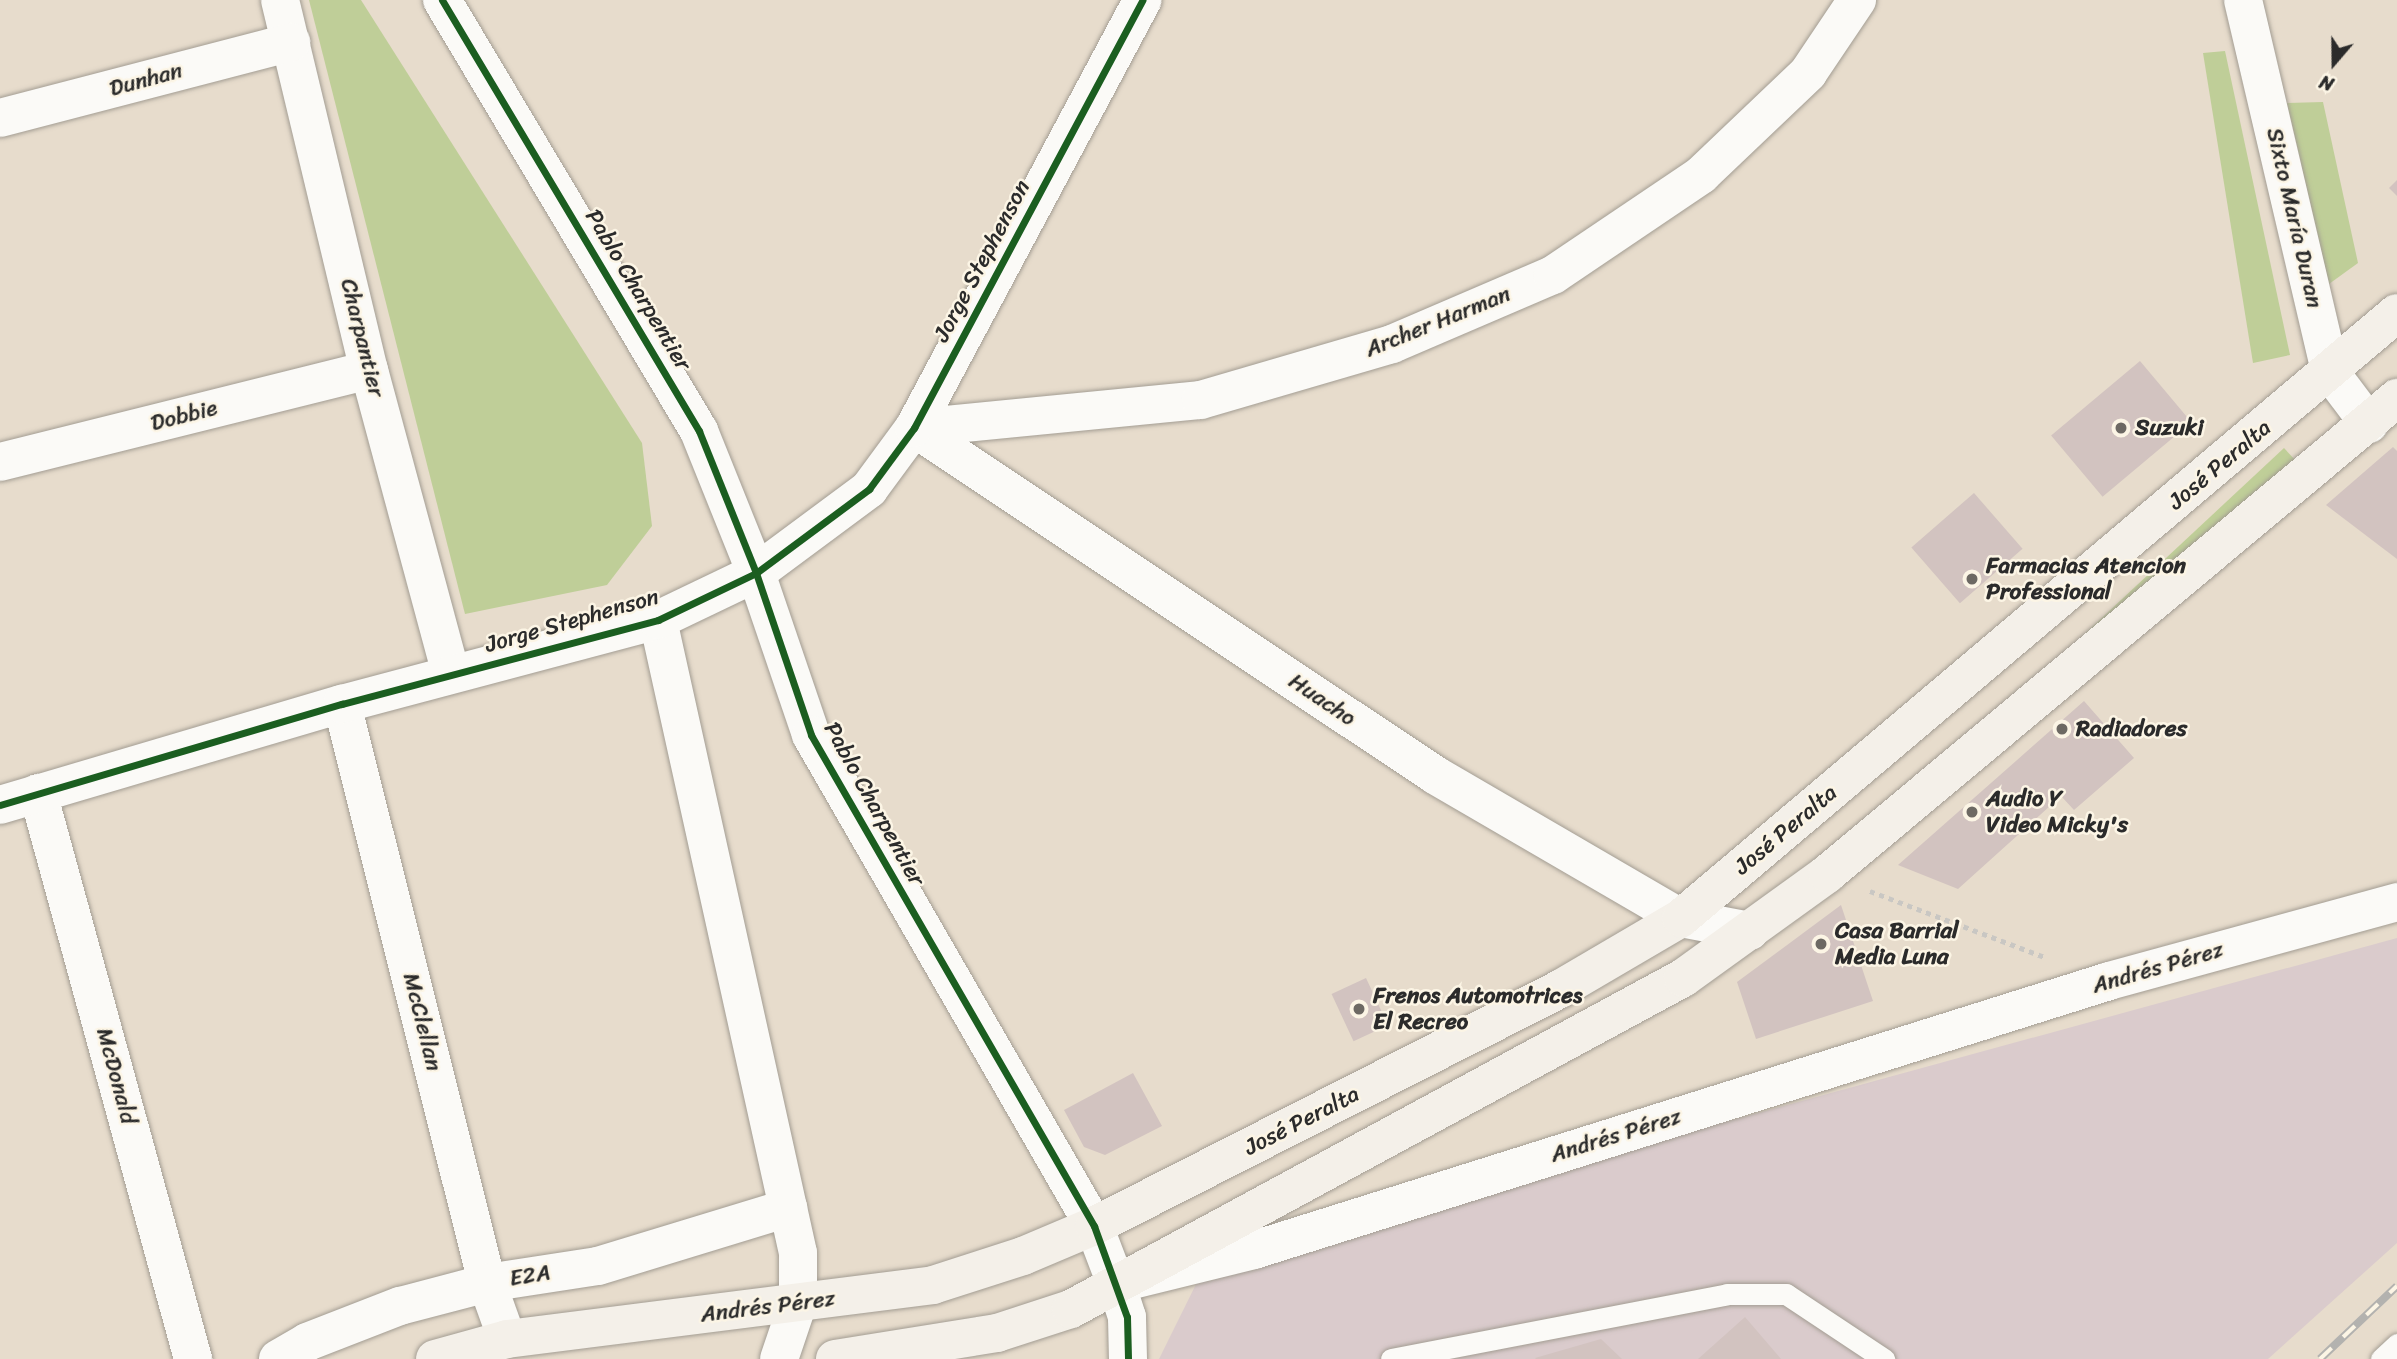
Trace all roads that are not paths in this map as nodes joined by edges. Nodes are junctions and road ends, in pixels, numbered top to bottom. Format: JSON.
{"nodes":[{"id":1,"x":280,"y":0,"type":"edge"},
{"id":2,"x":442,"y":0,"type":"edge"},
{"id":3,"x":1143,"y":0,"type":"edge"},
{"id":4,"x":1857,"y":0,"type":"edge"},
{"id":5,"x":2243,"y":0,"type":"edge"},
{"id":6,"x":291,"y":42,"type":"junction"},
{"id":7,"x":0,"y":118,"type":"edge"},
{"id":8,"x":2397,"y":313,"type":"edge"},
{"id":9,"x":369,"y":370,"type":"junction"},
{"id":10,"x":2330,"y":372,"type":"junction"},
{"id":11,"x":2397,"y":398,"type":"edge"},
{"id":12,"x":2369,"y":424,"type":"junction"},
{"id":13,"x":914,"y":428,"type":"junction"},
{"id":14,"x":0,"y":462,"type":"edge"},
{"id":15,"x":756,"y":573,"type":"junction"},
{"id":16,"x":658,"y":620,"type":"junction"},
{"id":17,"x":452,"y":674,"type":"junction"},
{"id":18,"x":342,"y":704,"type":"junction"},
{"id":19,"x":38,"y":793,"type":"junction"},
{"id":20,"x":0,"y":805,"type":"edge"},
{"id":21,"x":2397,"y":902,"type":"edge"},
{"id":22,"x":1681,"y":918,"type":"junction"},
{"id":23,"x":1750,"y":931,"type":"junction"},
{"id":24,"x":788,"y":1208,"type":"junction"},
{"id":25,"x":1094,"y":1227,"type":"junction"},
{"id":26,"x":487,"y":1283,"type":"junction"},
{"id":27,"x":1116,"y":1284,"type":"junction"},
{"id":28,"x":798,"y":1303,"type":"junction"},
{"id":29,"x":507,"y":1339,"type":"junction"},
{"id":30,"x":2397,"y":1344,"type":"edge"},
{"id":31,"x":192,"y":1359,"type":"edge"},
{"id":32,"x":278,"y":1359,"type":"edge"},
{"id":33,"x":435,"y":1359,"type":"edge"},
{"id":34,"x":779,"y":1359,"type":"edge"},
{"id":35,"x":835,"y":1359,"type":"edge"},
{"id":36,"x":1128,"y":1359,"type":"edge"},
{"id":37,"x":1391,"y":1359,"type":"edge"},
{"id":38,"x":1884,"y":1359,"type":"edge"},
{"id":39,"x":2381,"y":1359,"type":"edge"}],
"edges":[{"from":1,"to":6,"type":"street","name":"Charpantier"},
{"from":2,"to":15,"type":"street","name":"Pablo Charpentier"},
{"from":3,"to":13,"type":"street","name":"Jorge Stephenson"},
{"from":4,"to":13,"type":"street","name":"Archer Harman"},
{"from":5,"to":10,"type":"street","name":"Sixto María Duran"},
{"from":6,"to":7,"type":"street","name":"Dunhan"},
{"from":6,"to":9,"type":"street","name":"Charpantier"},
{"from":8,"to":10,"type":"main road","name":"José Peralta"},
{"from":9,"to":14,"type":"street","name":"Dobbie"},
{"from":9,"to":17,"type":"street","name":"Charpantier"},
{"from":10,"to":12,"type":"street","name":"Sixto María Duran"},
{"from":10,"to":22,"type":"main road","name":"José Peralta"},
{"from":11,"to":12,"type":"main road"},
{"from":12,"to":23,"type":"main road"},
{"from":13,"to":15,"type":"street","name":"Jorge Stephenson"},
{"from":13,"to":22,"type":"street","name":"Huacho"},
{"from":15,"to":16,"type":"street","name":"Jorge Stephenson"},
{"from":15,"to":25,"type":"street","name":"Pablo Charpentier"},
{"from":16,"to":17,"type":"street","name":"Jorge Stephenson"},
{"from":16,"to":24,"type":"street"},
{"from":17,"to":18,"type":"street","name":"Jorge Stephenson"},
{"from":18,"to":19,"type":"street","name":"Jorge Stephenson"},
{"from":18,"to":26,"type":"street","name":"McClellan"},
{"from":19,"to":20,"type":"street","name":"Jorge Stephenson"},
{"from":19,"to":31,"type":"street","name":"McDonald"},
{"from":21,"to":27,"type":"street","name":"Andrés Pérez"},
{"from":22,"to":23,"type":"street","name":"Huacho"},
{"from":22,"to":25,"type":"main road","name":"José Peralta"},
{"from":23,"to":27,"type":"main road"},
{"from":24,"to":26,"type":"street","name":"E2A"},
{"from":24,"to":28,"type":"street"},
{"from":25,"to":27,"type":"street","name":"Pablo Charpentier"},
{"from":25,"to":28,"type":"main road","name":"Andrés Pérez"},
{"from":26,"to":29,"type":"street","name":"McClellan"},
{"from":26,"to":32,"type":"street","name":"E2A"},
{"from":27,"to":35,"type":"main road","name":"Andrés Pérez"},
{"from":27,"to":36,"type":"street","name":"Pablo Charpentier"},
{"from":28,"to":29,"type":"main road","name":"Andrés Pérez"},
{"from":28,"to":34,"type":"street"},
{"from":29,"to":33,"type":"main road","name":"Andrés Pérez"},
{"from":30,"to":39,"type":"lane"},
{"from":37,"to":38,"type":"lane"}]}
